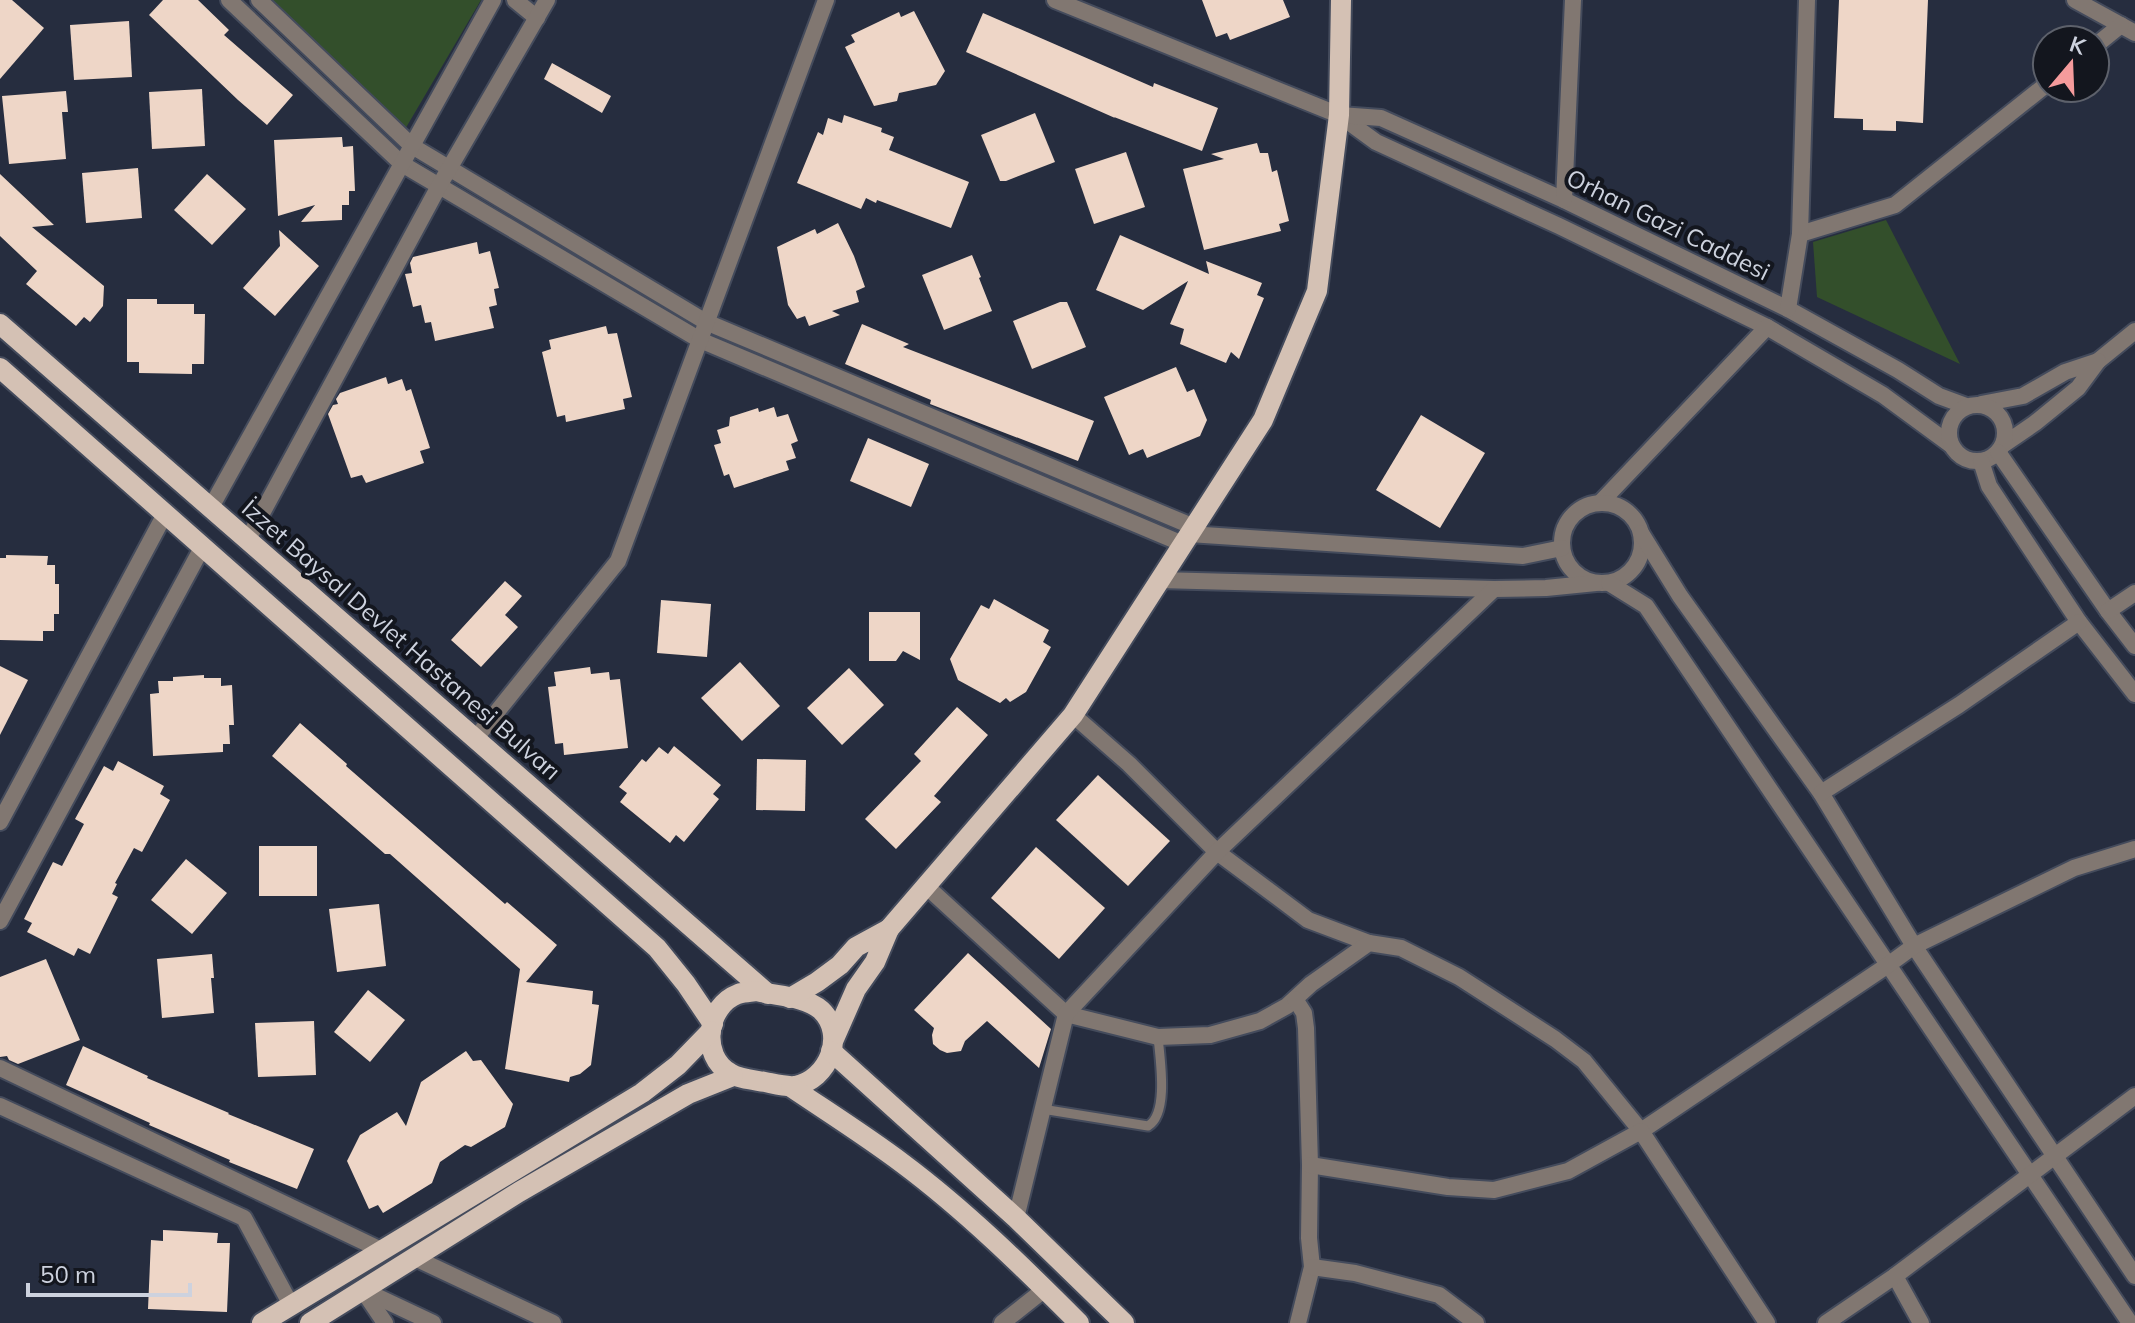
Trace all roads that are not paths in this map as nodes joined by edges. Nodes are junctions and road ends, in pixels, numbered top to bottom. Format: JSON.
{"nodes":[{"id":1,"x":229,"y":0,"type":"edge"},
{"id":2,"x":259,"y":0,"type":"edge"},
{"id":3,"x":493,"y":0,"type":"edge"},
{"id":4,"x":515,"y":0,"type":"edge"},
{"id":5,"x":546,"y":0,"type":"edge"},
{"id":6,"x":826,"y":0,"type":"edge"},
{"id":7,"x":1055,"y":0,"type":"edge"},
{"id":8,"x":1341,"y":0,"type":"edge"},
{"id":9,"x":1573,"y":0,"type":"edge"},
{"id":10,"x":1807,"y":0,"type":"edge"},
{"id":11,"x":2075,"y":0,"type":"edge"},
{"id":12,"x":537,"y":18,"type":"junction"},
{"id":13,"x":2128,"y":29,"type":"edge"},
{"id":14,"x":2031,"y":97,"type":"edge"},
{"id":15,"x":1339,"y":115,"type":"junction"},
{"id":16,"x":412,"y":146,"type":"junction"},
{"id":17,"x":402,"y":164,"type":"junction"},
{"id":18,"x":449,"y":169,"type":"junction"},
{"id":19,"x":439,"y":186,"type":"junction"},
{"id":20,"x":1564,"y":200,"type":"junction"},
{"id":21,"x":1800,"y":234,"type":"junction"},
{"id":22,"x":1788,"y":309,"type":"junction"},
{"id":23,"x":706,"y":322,"type":"junction"},
{"id":24,"x":0,"y":324,"type":"edge"},
{"id":25,"x":1767,"y":327,"type":"junction"},
{"id":26,"x":2135,"y":331,"type":"edge"},
{"id":27,"x":700,"y":340,"type":"junction"},
{"id":28,"x":2098,"y":361,"type":"junction"},
{"id":29,"x":0,"y":368,"type":"edge"},
{"id":30,"x":1974,"y":405,"type":"junction"},
{"id":31,"x":1951,"y":445,"type":"junction"},
{"id":32,"x":2000,"y":448,"type":"junction"},
{"id":33,"x":1981,"y":461,"type":"junction"},
{"id":34,"x":1600,"y":503,"type":"junction"},
{"id":35,"x":210,"y":509,"type":"junction"},
{"id":36,"x":165,"y":514,"type":"junction"},
{"id":37,"x":1641,"y":533,"type":"junction"},
{"id":38,"x":1189,"y":535,"type":"junction"},
{"id":39,"x":247,"y":541,"type":"junction"},
{"id":40,"x":203,"y":546,"type":"junction"},
{"id":41,"x":1562,"y":548,"type":"junction"},
{"id":42,"x":1159,"y":580,"type":"junction"},
{"id":43,"x":1602,"y":583,"type":"junction"},
{"id":44,"x":1494,"y":589,"type":"junction"},
{"id":45,"x":2135,"y":593,"type":"edge"},
{"id":46,"x":2108,"y":611,"type":"junction"},
{"id":47,"x":2079,"y":622,"type":"junction"},
{"id":48,"x":2135,"y":646,"type":"edge"},
{"id":49,"x":2135,"y":694,"type":"edge"},
{"id":50,"x":1073,"y":715,"type":"junction"},
{"id":51,"x":475,"y":739,"type":"junction"},
{"id":52,"x":1821,"y":793,"type":"junction"},
{"id":53,"x":0,"y":822,"type":"edge"},
{"id":54,"x":2135,"y":849,"type":"edge"},
{"id":55,"x":1217,"y":852,"type":"junction"},
{"id":56,"x":926,"y":886,"type":"junction"},
{"id":57,"x":0,"y":921,"type":"edge"},
{"id":58,"x":889,"y":929,"type":"junction"},
{"id":59,"x":1369,"y":943,"type":"junction"},
{"id":60,"x":1914,"y":946,"type":"junction"},
{"id":61,"x":1888,"y":965,"type":"junction"},
{"id":62,"x":768,"y":994,"type":"junction"},
{"id":63,"x":790,"y":998,"type":"junction"},
{"id":64,"x":1295,"y":999,"type":"junction"},
{"id":65,"x":1066,"y":1014,"type":"junction"},
{"id":66,"x":712,"y":1028,"type":"junction"},
{"id":67,"x":1158,"y":1037,"type":"junction"},
{"id":68,"x":832,"y":1045,"type":"junction"},
{"id":69,"x":0,"y":1068,"type":"edge"},
{"id":70,"x":733,"y":1076,"type":"junction"},
{"id":71,"x":791,"y":1087,"type":"junction"},
{"id":72,"x":2135,"y":1096,"type":"edge"},
{"id":73,"x":0,"y":1106,"type":"edge"},
{"id":74,"x":1042,"y":1109,"type":"junction"},
{"id":75,"x":1641,"y":1131,"type":"junction"},
{"id":76,"x":2056,"y":1156,"type":"junction"},
{"id":77,"x":1310,"y":1165,"type":"junction"},
{"id":78,"x":2032,"y":1175,"type":"junction"},
{"id":79,"x":1016,"y":1218,"type":"junction"},
{"id":80,"x":381,"y":1250,"type":"junction"},
{"id":81,"x":415,"y":1258,"type":"junction"},
{"id":82,"x":1312,"y":1267,"type":"junction"},
{"id":83,"x":1895,"y":1276,"type":"junction"},
{"id":84,"x":2135,"y":1276,"type":"edge"},
{"id":85,"x":1045,"y":1289,"type":"junction"},
{"id":86,"x":363,"y":1290,"type":"junction"},
{"id":87,"x":291,"y":1305,"type":"junction"},
{"id":88,"x":262,"y":1323,"type":"edge"},
{"id":89,"x":310,"y":1323,"type":"edge"},
{"id":90,"x":385,"y":1323,"type":"edge"},
{"id":91,"x":433,"y":1323,"type":"edge"},
{"id":92,"x":553,"y":1323,"type":"edge"},
{"id":93,"x":1002,"y":1323,"type":"edge"},
{"id":94,"x":1079,"y":1323,"type":"edge"},
{"id":95,"x":1124,"y":1323,"type":"edge"},
{"id":96,"x":1298,"y":1323,"type":"edge"},
{"id":97,"x":1476,"y":1323,"type":"edge"},
{"id":98,"x":1767,"y":1323,"type":"edge"},
{"id":99,"x":1826,"y":1323,"type":"edge"},
{"id":100,"x":1921,"y":1323,"type":"edge"},
{"id":101,"x":2130,"y":1323,"type":"edge"}],
"edges":[{"from":1,"to":17,"type":"street"},
{"from":2,"to":16,"type":"street"},
{"from":3,"to":16,"type":"street"},
{"from":4,"to":12,"type":"street"},
{"from":5,"to":12,"type":"street"},
{"from":6,"to":23,"type":"street"},
{"from":7,"to":15,"type":"street"},
{"from":8,"to":15,"type":"main road"},
{"from":9,"to":20,"type":"street"},
{"from":10,"to":21,"type":"street"},
{"from":11,"to":13,"type":"street"},
{"from":12,"to":18,"type":"street"},
{"from":14,"to":21,"type":"street"},
{"from":15,"to":20,"type":"street","name":"Orhan Gazi Caddesi"},
{"from":15,"to":25,"type":"street"},
{"from":15,"to":38,"type":"main road"},
{"from":16,"to":17,"type":"street"},
{"from":16,"to":18,"type":"street"},
{"from":17,"to":19,"type":"street"},
{"from":17,"to":35,"type":"street"},
{"from":18,"to":19,"type":"street"},
{"from":18,"to":23,"type":"street"},
{"from":19,"to":27,"type":"street"},
{"from":19,"to":39,"type":"street"},
{"from":20,"to":22,"type":"street","name":"Orhan Gazi Caddesi"},
{"from":21,"to":22,"type":"street"},
{"from":22,"to":30,"type":"street","name":"Orhan Gazi Caddesi"},
{"from":23,"to":27,"type":"street"},
{"from":23,"to":38,"type":"street"},
{"from":24,"to":35,"type":"main road","name":"İzzet Baysal Devlet Hastanesi Bulvarı"},
{"from":25,"to":31,"type":"street"},
{"from":25,"to":34,"type":"street"},
{"from":26,"to":28,"type":"street"},
{"from":27,"to":38,"type":"street"},
{"from":27,"to":51,"type":"street"},
{"from":28,"to":30,"type":"street"},
{"from":28,"to":32,"type":"street"},
{"from":29,"to":36,"type":"main road"},
{"from":30,"to":31,"type":"street"},
{"from":30,"to":32,"type":"street"},
{"from":31,"to":33,"type":"street"},
{"from":32,"to":33,"type":"street"},
{"from":32,"to":46,"type":"street"},
{"from":33,"to":47,"type":"street"},
{"from":34,"to":37,"type":"street"},
{"from":34,"to":41,"type":"street"},
{"from":35,"to":39,"type":"main road","name":"İzzet Baysal Devlet Hastanesi Bulvarı"},
{"from":36,"to":40,"type":"main road"},
{"from":36,"to":53,"type":"street"},
{"from":37,"to":43,"type":"street"},
{"from":37,"to":52,"type":"street"},
{"from":38,"to":41,"type":"street"},
{"from":38,"to":42,"type":"main road"},
{"from":39,"to":51,"type":"main road","name":"İzzet Baysal Devlet Hastanesi Bulvarı"},
{"from":40,"to":57,"type":"street"},
{"from":40,"to":66,"type":"main road"},
{"from":41,"to":43,"type":"street"},
{"from":42,"to":44,"type":"street"},
{"from":42,"to":50,"type":"main road"},
{"from":43,"to":44,"type":"street"},
{"from":43,"to":61,"type":"street"},
{"from":44,"to":55,"type":"street"},
{"from":45,"to":46,"type":"street"},
{"from":46,"to":48,"type":"street"},
{"from":47,"to":49,"type":"street"},
{"from":47,"to":52,"type":"street"},
{"from":50,"to":55,"type":"street"},
{"from":50,"to":56,"type":"main road"},
{"from":51,"to":62,"type":"main road","name":"İzzet Baysal Devlet Hastanesi Bulvarı"},
{"from":52,"to":60,"type":"street"},
{"from":54,"to":60,"type":"street"},
{"from":55,"to":59,"type":"street"},
{"from":55,"to":65,"type":"street"},
{"from":56,"to":58,"type":"main road"},
{"from":56,"to":65,"type":"street"},
{"from":58,"to":63,"type":"main road"},
{"from":58,"to":68,"type":"main road"},
{"from":59,"to":64,"type":"street"},
{"from":59,"to":75,"type":"street"},
{"from":60,"to":61,"type":"street"},
{"from":60,"to":76,"type":"street"},
{"from":61,"to":75,"type":"street"},
{"from":61,"to":78,"type":"street"},
{"from":62,"to":63,"type":"main road"},
{"from":62,"to":66,"type":"main road"},
{"from":63,"to":68,"type":"main road"},
{"from":64,"to":67,"type":"street"},
{"from":64,"to":77,"type":"street"},
{"from":65,"to":67,"type":"street"},
{"from":65,"to":74,"type":"street"},
{"from":66,"to":70,"type":"main road"},
{"from":66,"to":80,"type":"main road"},
{"from":67,"to":74,"type":"lane"},
{"from":68,"to":71,"type":"main road"},
{"from":68,"to":79,"type":"main road"},
{"from":69,"to":80,"type":"street"},
{"from":70,"to":71,"type":"main road"},
{"from":70,"to":81,"type":"main road"},
{"from":71,"to":85,"type":"main road"},
{"from":72,"to":76,"type":"street"},
{"from":73,"to":87,"type":"street"},
{"from":74,"to":79,"type":"street"},
{"from":75,"to":77,"type":"street"},
{"from":75,"to":98,"type":"street"},
{"from":76,"to":78,"type":"street"},
{"from":76,"to":84,"type":"street"},
{"from":77,"to":82,"type":"street"},
{"from":78,"to":83,"type":"street"},
{"from":78,"to":101,"type":"street"},
{"from":79,"to":95,"type":"main road"},
{"from":80,"to":87,"type":"main road"},
{"from":81,"to":86,"type":"main road"},
{"from":81,"to":92,"type":"street"},
{"from":82,"to":96,"type":"street"},
{"from":82,"to":97,"type":"street"},
{"from":83,"to":99,"type":"street"},
{"from":83,"to":100,"type":"street"},
{"from":85,"to":93,"type":"street"},
{"from":85,"to":94,"type":"main road"},
{"from":86,"to":89,"type":"main road"},
{"from":86,"to":90,"type":"street"},
{"from":86,"to":91,"type":"street"},
{"from":87,"to":88,"type":"main road"}]}
